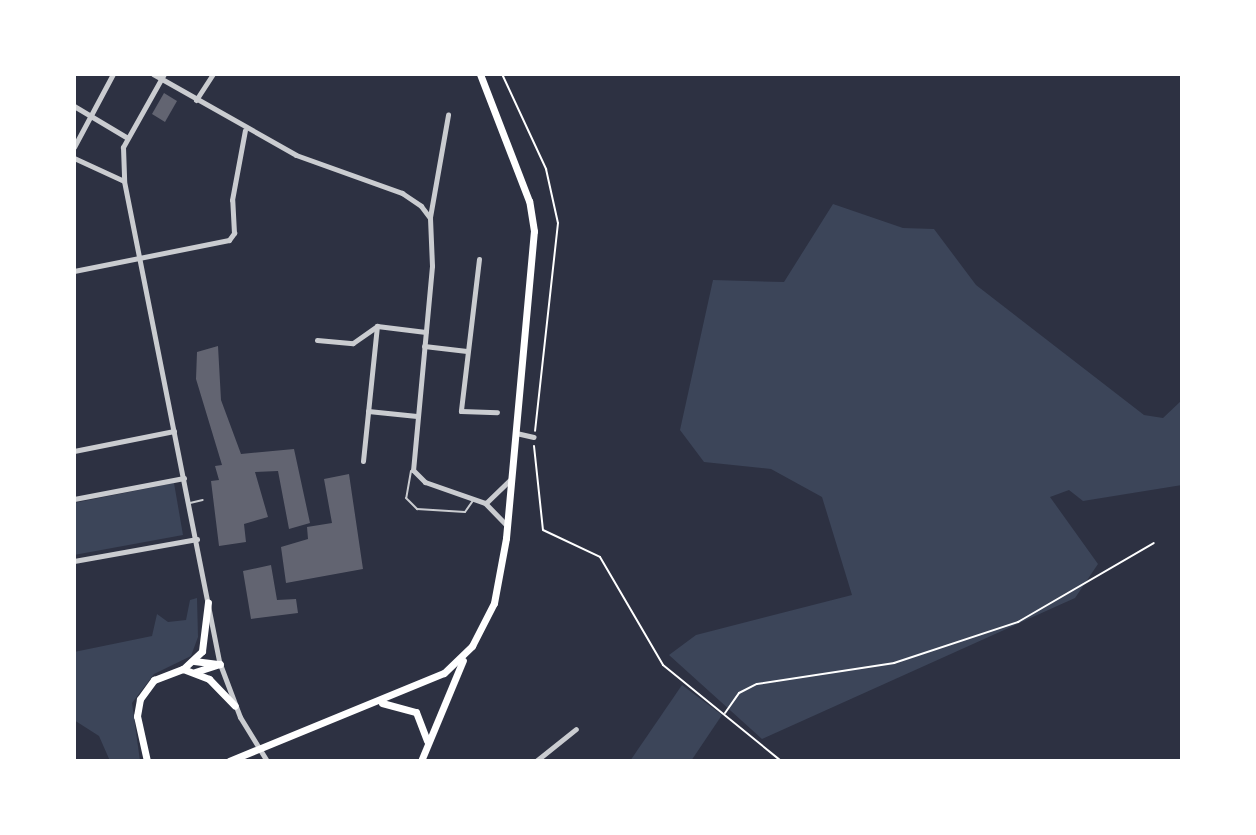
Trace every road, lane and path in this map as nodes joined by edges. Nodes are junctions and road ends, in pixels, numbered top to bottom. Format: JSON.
{"nodes":[{"id":1,"x":113,"y":74,"type":"edge"},
{"id":2,"x":153,"y":74,"type":"edge"},
{"id":3,"x":213,"y":74,"type":"edge"},
{"id":4,"x":480,"y":74,"type":"edge"},
{"id":5,"x":502,"y":74,"type":"edge"},
{"id":6,"x":162,"y":76,"type":"edge"},
{"id":7,"x":196,"y":100,"type":"junction"},
{"id":8,"x":74,"y":106,"type":"edge"},
{"id":9,"x":89,"y":115,"type":"junction"},
{"id":10,"x":448,"y":115,"type":"dead end"},
{"id":11,"x":245,"y":130,"type":"junction"},
{"id":12,"x":126,"y":137,"type":"junction"},
{"id":13,"x":74,"y":147,"type":"edge"},
{"id":14,"x":74,"y":158,"type":"edge"},
{"id":15,"x":124,"y":181,"type":"junction"},
{"id":16,"x":430,"y":218,"type":"junction"},
{"id":17,"x":140,"y":257,"type":"junction"},
{"id":18,"x":479,"y":259,"type":"dead end"},
{"id":19,"x":74,"y":271,"type":"edge"},
{"id":20,"x":377,"y":326,"type":"junction"},
{"id":21,"x":426,"y":332,"type":"junction"},
{"id":22,"x":317,"y":340,"type":"dead end"},
{"id":23,"x":424,"y":346,"type":"junction"},
{"id":24,"x":467,"y":351,"type":"junction"},
{"id":25,"x":368,"y":411,"type":"junction"},
{"id":26,"x":497,"y":412,"type":"dead end"},
{"id":27,"x":417,"y":416,"type":"junction"},
{"id":28,"x":174,"y":431,"type":"junction"},
{"id":29,"x":514,"y":432,"type":"junction"},
{"id":30,"x":534,"y":437,"type":"junction"},
{"id":31,"x":74,"y":451,"type":"edge"},
{"id":32,"x":363,"y":461,"type":"dead end"},
{"id":33,"x":412,"y":465,"type":"junction"},
{"id":34,"x":184,"y":478,"type":"junction"},
{"id":35,"x":510,"y":479,"type":"junction"},
{"id":36,"x":74,"y":499,"type":"edge"},
{"id":37,"x":474,"y":499,"type":"junction"},
{"id":38,"x":203,"y":500,"type":"dead end"},
{"id":39,"x":485,"y":503,"type":"junction"},
{"id":40,"x":189,"y":504,"type":"junction"},
{"id":41,"x":507,"y":526,"type":"junction"},
{"id":42,"x":197,"y":539,"type":"junction"},
{"id":43,"x":1154,"y":543,"type":"dead end"},
{"id":44,"x":74,"y":561,"type":"edge"},
{"id":45,"x":208,"y":602,"type":"junction"},
{"id":46,"x":465,"y":655,"type":"junction"},
{"id":47,"x":194,"y":661,"type":"junction"},
{"id":48,"x":220,"y":664,"type":"junction"},
{"id":49,"x":183,"y":669,"type":"junction"},
{"id":50,"x":195,"y":672,"type":"junction"},
{"id":51,"x":379,"y":703,"type":"junction"},
{"id":52,"x":235,"y":706,"type":"junction"},
{"id":53,"x":724,"y":714,"type":"junction"},
{"id":54,"x":576,"y":729,"type":"dead end"},
{"id":55,"x":426,"y":747,"type":"junction"},
{"id":56,"x":147,"y":750,"type":"junction"},
{"id":57,"x":147,"y":761,"type":"edge"},
{"id":58,"x":156,"y":761,"type":"edge"},
{"id":59,"x":229,"y":761,"type":"edge"},
{"id":60,"x":267,"y":761,"type":"edge"},
{"id":61,"x":421,"y":761,"type":"edge"},
{"id":62,"x":536,"y":761,"type":"edge"},
{"id":63,"x":781,"y":761,"type":"edge"}],
"edges":[{"from":1,"to":9,"type":"street"},
{"from":2,"to":6,"type":"street"},
{"from":3,"to":7,"type":"street"},
{"from":4,"to":29,"type":"main road"},
{"from":5,"to":30,"type":"path"},
{"from":6,"to":7,"type":"street"},
{"from":6,"to":12,"type":"street"},
{"from":7,"to":11,"type":"street"},
{"from":8,"to":9,"type":"street"},
{"from":9,"to":12,"type":"street"},
{"from":9,"to":13,"type":"street"},
{"from":10,"to":16,"type":"street"},
{"from":11,"to":16,"type":"street"},
{"from":11,"to":17,"type":"street"},
{"from":12,"to":15,"type":"street"},
{"from":14,"to":15,"type":"street"},
{"from":15,"to":17,"type":"street"},
{"from":16,"to":21,"type":"street"},
{"from":17,"to":19,"type":"street"},
{"from":17,"to":28,"type":"street"},
{"from":18,"to":24,"type":"street"},
{"from":20,"to":21,"type":"street"},
{"from":20,"to":22,"type":"street"},
{"from":20,"to":25,"type":"street"},
{"from":21,"to":23,"type":"street"},
{"from":23,"to":24,"type":"street"},
{"from":23,"to":27,"type":"street"},
{"from":24,"to":26,"type":"street"},
{"from":25,"to":27,"type":"street"},
{"from":25,"to":32,"type":"street"},
{"from":27,"to":33,"type":"street"},
{"from":28,"to":31,"type":"street"},
{"from":28,"to":34,"type":"street"},
{"from":29,"to":30,"type":"street"},
{"from":29,"to":35,"type":"main road"},
{"from":30,"to":53,"type":"path"},
{"from":33,"to":37,"type":"street"},
{"from":33,"to":37,"type":"lane"},
{"from":34,"to":36,"type":"street"},
{"from":34,"to":40,"type":"street"},
{"from":35,"to":39,"type":"street"},
{"from":35,"to":41,"type":"main road"},
{"from":37,"to":39,"type":"street"},
{"from":38,"to":40,"type":"lane"},
{"from":39,"to":41,"type":"street"},
{"from":40,"to":42,"type":"street"},
{"from":41,"to":46,"type":"main road"},
{"from":42,"to":44,"type":"street"},
{"from":42,"to":45,"type":"street"},
{"from":43,"to":53,"type":"path"},
{"from":45,"to":47,"type":"main road"},
{"from":45,"to":48,"type":"street"},
{"from":46,"to":51,"type":"main road"},
{"from":46,"to":55,"type":"main road"},
{"from":47,"to":48,"type":"main road"},
{"from":47,"to":49,"type":"main road"},
{"from":48,"to":50,"type":"main road"},
{"from":48,"to":52,"type":"street"},
{"from":49,"to":50,"type":"main road"},
{"from":49,"to":56,"type":"main road"},
{"from":50,"to":52,"type":"main road"},
{"from":51,"to":55,"type":"main road"},
{"from":51,"to":59,"type":"main road"},
{"from":52,"to":60,"type":"street"},
{"from":53,"to":63,"type":"path"},
{"from":54,"to":62,"type":"street"},
{"from":55,"to":61,"type":"main road"},
{"from":56,"to":57,"type":"main road"},
{"from":56,"to":58,"type":"main road"}]}
